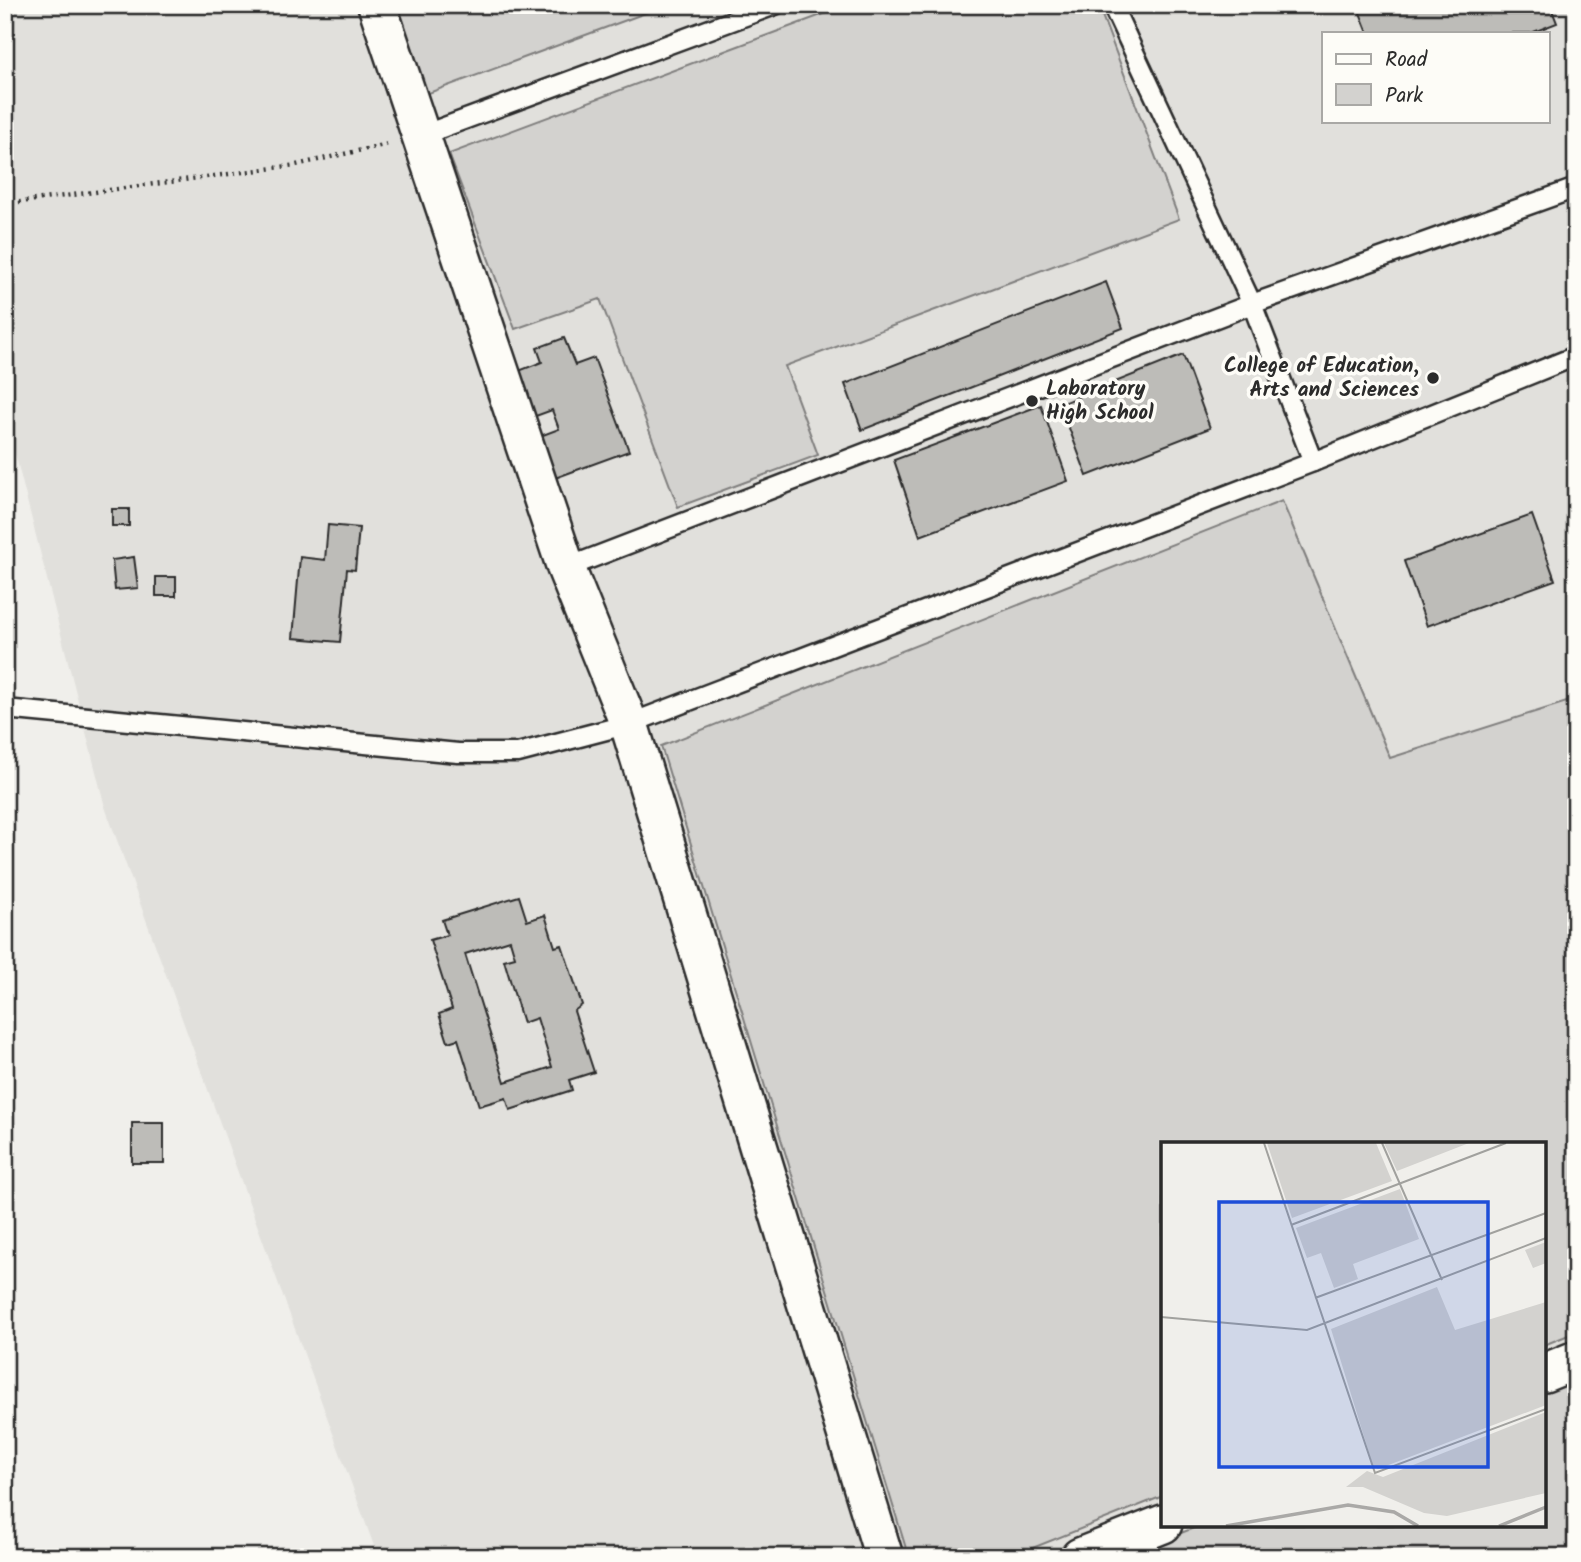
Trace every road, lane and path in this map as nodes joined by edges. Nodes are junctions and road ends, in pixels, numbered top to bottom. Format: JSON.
{"nodes":[{"id":1,"x":377,"y":5,"type":"edge"},
{"id":2,"x":775,"y":5,"type":"edge"},
{"id":3,"x":1112,"y":5,"type":"edge"},
{"id":4,"x":420,"y":136,"type":"junction"},
{"id":5,"x":1576,"y":188,"type":"edge"},
{"id":6,"x":5,"y":204,"type":"edge"},
{"id":7,"x":1252,"y":304,"type":"junction"},
{"id":8,"x":1576,"y":356,"type":"edge"},
{"id":9,"x":1313,"y":462,"type":"junction"},
{"id":10,"x":566,"y":568,"type":"junction"},
{"id":11,"x":5,"y":709,"type":"edge"},
{"id":12,"x":629,"y":724,"type":"junction"},
{"id":13,"x":1576,"y":1360,"type":"edge"},
{"id":14,"x":1546,"y":1372,"type":"edge"},
{"id":15,"x":1161,"y":1525,"type":"edge"},
{"id":16,"x":884,"y":1557,"type":"edge"},
{"id":17,"x":1080,"y":1557,"type":"edge"}],
"edges":[{"from":1,"to":4,"type":"street"},
{"from":2,"to":4,"type":"lane"},
{"from":3,"to":7,"type":"lane"},
{"from":4,"to":6,"type":"path"},
{"from":4,"to":10,"type":"street"},
{"from":5,"to":7,"type":"lane"},
{"from":7,"to":9,"type":"lane"},
{"from":7,"to":10,"type":"lane"},
{"from":8,"to":9,"type":"lane"},
{"from":9,"to":12,"type":"lane"},
{"from":10,"to":12,"type":"street"},
{"from":11,"to":12,"type":"lane"},
{"from":12,"to":16,"type":"street"},
{"from":13,"to":14,"type":"street"},
{"from":15,"to":17,"type":"street"}]}
